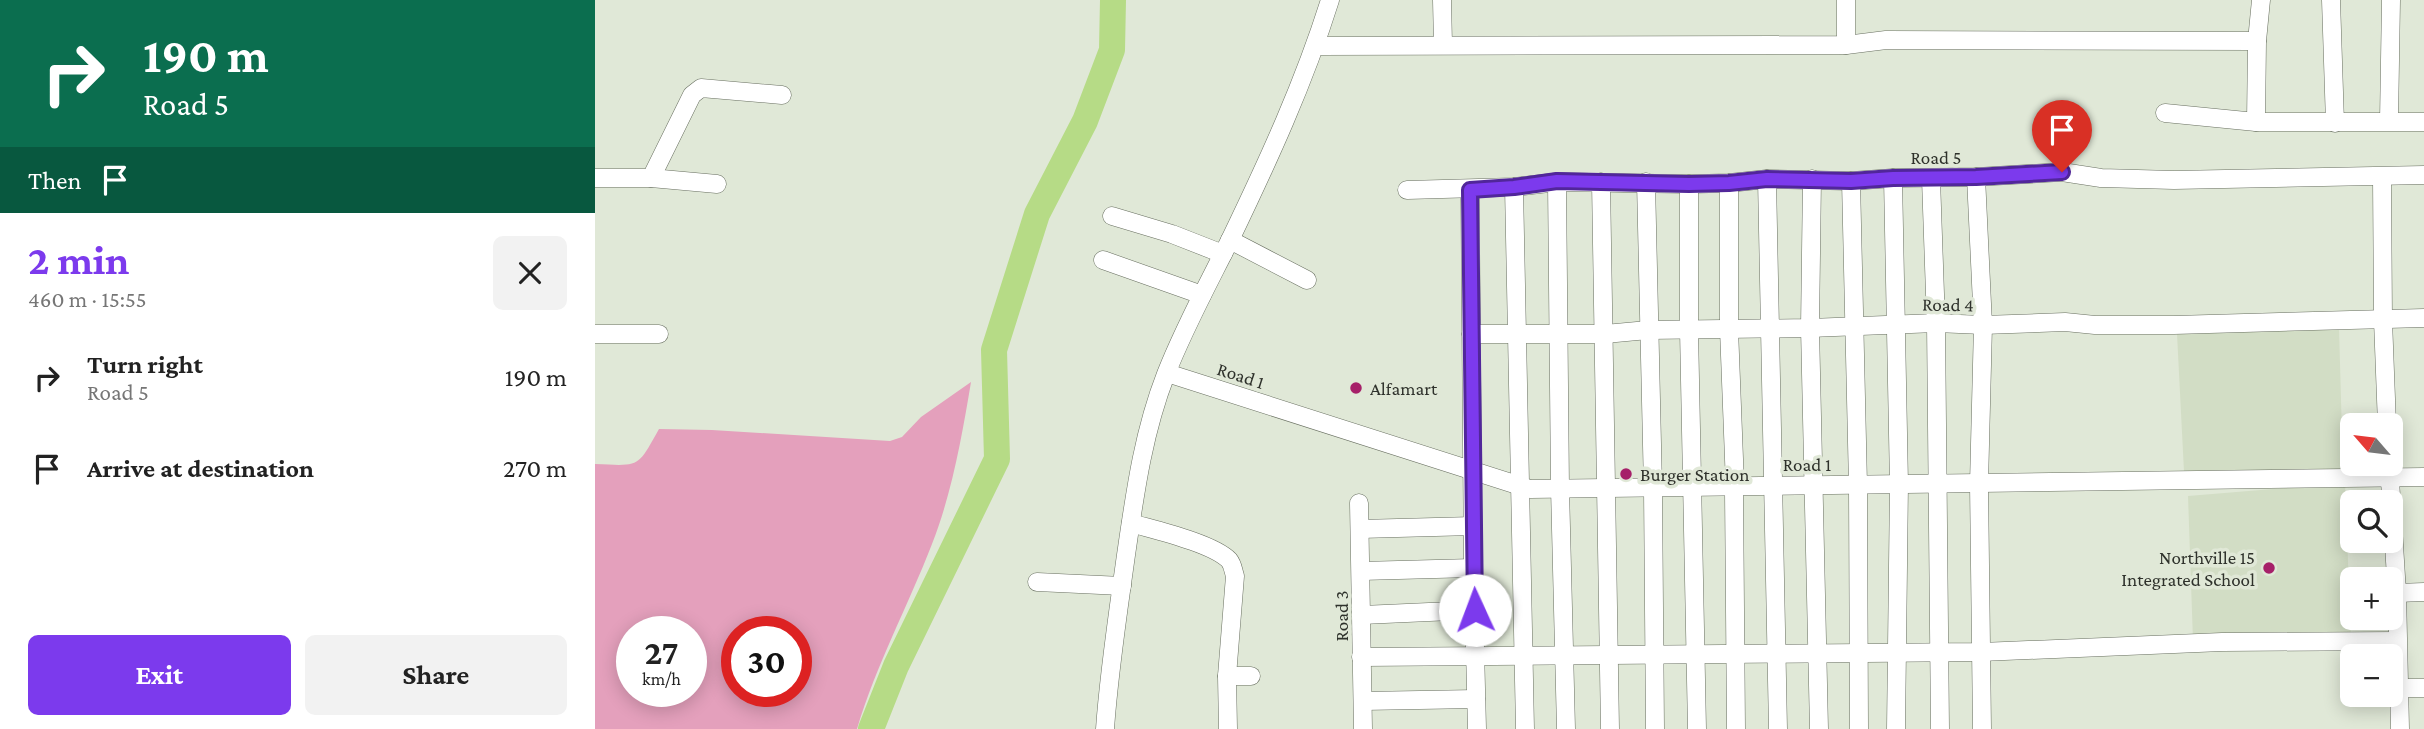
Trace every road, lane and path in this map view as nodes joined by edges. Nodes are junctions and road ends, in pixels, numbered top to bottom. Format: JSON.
{"nodes":[{"id":1,"x":1330,"y":0,"type":"edge"},
{"id":2,"x":1442,"y":0,"type":"edge"},
{"id":3,"x":1846,"y":0,"type":"edge"},
{"id":4,"x":2261,"y":0,"type":"edge"},
{"id":5,"x":2331,"y":0,"type":"edge"},
{"id":6,"x":2391,"y":0,"type":"edge"},
{"id":7,"x":2257,"y":41,"type":"junction"},
{"id":8,"x":1443,"y":44,"type":"junction"},
{"id":9,"x":1846,"y":45,"type":"junction"},
{"id":10,"x":1316,"y":46,"type":"junction"},
{"id":11,"x":782,"y":95,"type":"dead end"},
{"id":12,"x":2165,"y":113,"type":"dead end"},
{"id":13,"x":2389,"y":121,"type":"junction"},
{"id":14,"x":2256,"y":122,"type":"junction"},
{"id":15,"x":2335,"y":122,"type":"junction"},
{"id":16,"x":2424,"y":122,"type":"edge"},
{"id":17,"x":2424,"y":176,"type":"edge"},
{"id":18,"x":1976,"y":177,"type":"junction"},
{"id":19,"x":2382,"y":177,"type":"junction"},
{"id":20,"x":595,"y":178,"type":"edge"},
{"id":21,"x":651,"y":178,"type":"junction"},
{"id":22,"x":1893,"y":178,"type":"junction"},
{"id":23,"x":1767,"y":179,"type":"junction"},
{"id":24,"x":1812,"y":179,"type":"junction"},
{"id":25,"x":1931,"y":179,"type":"junction"},
{"id":26,"x":1557,"y":181,"type":"junction"},
{"id":27,"x":1851,"y":181,"type":"junction"},
{"id":28,"x":1601,"y":182,"type":"junction"},
{"id":29,"x":1646,"y":182,"type":"junction"},
{"id":30,"x":1729,"y":183,"type":"junction"},
{"id":31,"x":717,"y":184,"type":"dead end"},
{"id":32,"x":1689,"y":184,"type":"junction"},
{"id":33,"x":1514,"y":187,"type":"junction"},
{"id":34,"x":1407,"y":190,"type":"dead end"},
{"id":35,"x":1470,"y":190,"type":"junction"},
{"id":36,"x":1112,"y":216,"type":"dead end"},
{"id":37,"x":1226,"y":247,"type":"junction"},
{"id":38,"x":1103,"y":260,"type":"dead end"},
{"id":39,"x":1307,"y":280,"type":"dead end"},
{"id":40,"x":1202,"y":295,"type":"junction"},
{"id":41,"x":2424,"y":318,"type":"edge"},
{"id":42,"x":2383,"y":320,"type":"junction"},
{"id":43,"x":1935,"y":323,"type":"junction"},
{"id":44,"x":1896,"y":325,"type":"junction"},
{"id":45,"x":1983,"y":325,"type":"junction"},
{"id":46,"x":1854,"y":327,"type":"junction"},
{"id":47,"x":1770,"y":328,"type":"junction"},
{"id":48,"x":1810,"y":328,"type":"junction"},
{"id":49,"x":1730,"y":329,"type":"junction"},
{"id":50,"x":1648,"y":330,"type":"junction"},
{"id":51,"x":1689,"y":330,"type":"junction"},
{"id":52,"x":595,"y":334,"type":"edge"},
{"id":53,"x":659,"y":334,"type":"dead end"},
{"id":54,"x":1471,"y":334,"type":"junction"},
{"id":55,"x":1516,"y":334,"type":"junction"},
{"id":56,"x":1557,"y":334,"type":"junction"},
{"id":57,"x":1605,"y":334,"type":"junction"},
{"id":58,"x":1167,"y":373,"type":"junction"},
{"id":59,"x":2387,"y":413,"type":"edge"},
{"id":60,"x":1473,"y":472,"type":"junction"},
{"id":61,"x":2340,"y":473,"type":"edge"},
{"id":62,"x":2403,"y":473,"type":"edge"},
{"id":63,"x":2389,"y":476,"type":"edge"},
{"id":64,"x":2424,"y":477,"type":"edge"},
{"id":65,"x":1899,"y":484,"type":"junction"},
{"id":66,"x":1936,"y":484,"type":"junction"},
{"id":67,"x":1979,"y":484,"type":"junction"},
{"id":68,"x":1518,"y":485,"type":"junction"},
{"id":69,"x":1735,"y":485,"type":"junction"},
{"id":70,"x":1774,"y":485,"type":"junction"},
{"id":71,"x":1814,"y":485,"type":"junction"},
{"id":72,"x":1858,"y":485,"type":"junction"},
{"id":73,"x":1560,"y":488,"type":"junction"},
{"id":74,"x":1653,"y":488,"type":"junction"},
{"id":75,"x":1691,"y":488,"type":"junction"},
{"id":76,"x":1605,"y":489,"type":"junction"},
{"id":77,"x":1359,"y":503,"type":"dead end"},
{"id":78,"x":1131,"y":523,"type":"junction"},
{"id":79,"x":1473,"y":526,"type":"junction"},
{"id":80,"x":1360,"y":529,"type":"junction"},
{"id":81,"x":2395,"y":567,"type":"edge"},
{"id":82,"x":1473,"y":568,"type":"junction"},
{"id":83,"x":1361,"y":571,"type":"junction"},
{"id":84,"x":1037,"y":582,"type":"dead end"},
{"id":85,"x":1122,"y":586,"type":"junction"},
{"id":86,"x":2424,"y":592,"type":"edge"},
{"id":87,"x":2403,"y":593,"type":"edge"},
{"id":88,"x":1475,"y":610,"type":"junction"},
{"id":89,"x":1362,"y":615,"type":"junction"},
{"id":90,"x":2397,"y":630,"type":"edge"},
{"id":91,"x":2397,"y":641,"type":"junction"},
{"id":92,"x":2397,"y":644,"type":"edge"},
{"id":93,"x":1940,"y":652,"type":"junction"},
{"id":94,"x":1981,"y":652,"type":"junction"},
{"id":95,"x":1736,"y":653,"type":"junction"},
{"id":96,"x":1777,"y":653,"type":"junction"},
{"id":97,"x":1818,"y":653,"type":"junction"},
{"id":98,"x":1896,"y":653,"type":"junction"},
{"id":99,"x":1477,"y":654,"type":"junction"},
{"id":100,"x":1857,"y":654,"type":"junction"},
{"id":101,"x":1523,"y":655,"type":"junction"},
{"id":102,"x":1695,"y":655,"type":"junction"},
{"id":103,"x":1566,"y":656,"type":"junction"},
{"id":104,"x":1609,"y":656,"type":"junction"},
{"id":105,"x":1654,"y":656,"type":"junction"},
{"id":106,"x":1361,"y":657,"type":"junction"},
{"id":107,"x":1227,"y":676,"type":"junction"},
{"id":108,"x":1251,"y":676,"type":"dead end"},
{"id":109,"x":2403,"y":688,"type":"edge"},
{"id":110,"x":2424,"y":688,"type":"edge"},
{"id":111,"x":1476,"y":699,"type":"junction"},
{"id":112,"x":1363,"y":701,"type":"junction"},
{"id":113,"x":2399,"y":707,"type":"edge"},
{"id":114,"x":1105,"y":729,"type":"edge"},
{"id":115,"x":1228,"y":729,"type":"edge"},
{"id":116,"x":1363,"y":729,"type":"edge"},
{"id":117,"x":1477,"y":729,"type":"edge"},
{"id":118,"x":1525,"y":729,"type":"edge"},
{"id":119,"x":1566,"y":729,"type":"edge"},
{"id":120,"x":1610,"y":729,"type":"edge"},
{"id":121,"x":1655,"y":729,"type":"edge"},
{"id":122,"x":1697,"y":729,"type":"edge"},
{"id":123,"x":1736,"y":729,"type":"edge"},
{"id":124,"x":1778,"y":729,"type":"edge"},
{"id":125,"x":1819,"y":729,"type":"edge"},
{"id":126,"x":1859,"y":729,"type":"edge"},
{"id":127,"x":1896,"y":729,"type":"edge"},
{"id":128,"x":1940,"y":729,"type":"edge"},
{"id":129,"x":1982,"y":729,"type":"edge"},
{"id":130,"x":2400,"y":729,"type":"edge"}],
"edges":[{"from":1,"to":10,"type":"street"},
{"from":2,"to":8,"type":"street"},
{"from":3,"to":9,"type":"street"},
{"from":4,"to":7,"type":"street"},
{"from":5,"to":15,"type":"street"},
{"from":6,"to":13,"type":"street"},
{"from":7,"to":9,"type":"street"},
{"from":7,"to":14,"type":"street"},
{"from":8,"to":9,"type":"street"},
{"from":8,"to":10,"type":"street"},
{"from":10,"to":37,"type":"street"},
{"from":11,"to":21,"type":"street"},
{"from":12,"to":14,"type":"street"},
{"from":13,"to":15,"type":"street"},
{"from":13,"to":16,"type":"street"},
{"from":14,"to":15,"type":"street"},
{"from":17,"to":19,"type":"street","name":"Road 5"},
{"from":18,"to":19,"type":"street","name":"Road 5"},
{"from":18,"to":25,"type":"street","name":"Road 5"},
{"from":18,"to":45,"type":"street"},
{"from":19,"to":42,"type":"street"},
{"from":20,"to":21,"type":"street"},
{"from":21,"to":31,"type":"street"},
{"from":22,"to":25,"type":"street","name":"Road 5"},
{"from":22,"to":27,"type":"street","name":"Road 5"},
{"from":22,"to":44,"type":"street"},
{"from":23,"to":24,"type":"street","name":"Road 5"},
{"from":23,"to":30,"type":"street","name":"Road 5"},
{"from":23,"to":47,"type":"street"},
{"from":24,"to":27,"type":"street","name":"Road 5"},
{"from":24,"to":48,"type":"street"},
{"from":25,"to":43,"type":"street"},
{"from":26,"to":28,"type":"street","name":"Road 5"},
{"from":26,"to":33,"type":"street","name":"Road 5"},
{"from":26,"to":56,"type":"street"},
{"from":27,"to":46,"type":"street"},
{"from":28,"to":29,"type":"street","name":"Road 5"},
{"from":28,"to":57,"type":"street"},
{"from":29,"to":32,"type":"street","name":"Road 5"},
{"from":29,"to":50,"type":"street"},
{"from":30,"to":32,"type":"street","name":"Road 5"},
{"from":30,"to":49,"type":"street"},
{"from":32,"to":51,"type":"street"},
{"from":33,"to":35,"type":"street","name":"Road 5"},
{"from":33,"to":55,"type":"street"},
{"from":34,"to":35,"type":"street","name":"Road 5"},
{"from":35,"to":54,"type":"street"},
{"from":36,"to":37,"type":"street"},
{"from":37,"to":39,"type":"street"},
{"from":37,"to":40,"type":"street"},
{"from":38,"to":40,"type":"street"},
{"from":40,"to":58,"type":"street"},
{"from":41,"to":42,"type":"street","name":"Road 4"},
{"from":42,"to":45,"type":"street","name":"Road 4"},
{"from":42,"to":59,"type":"street"},
{"from":43,"to":44,"type":"street","name":"Road 4"},
{"from":43,"to":45,"type":"street","name":"Road 4"},
{"from":43,"to":66,"type":"street"},
{"from":44,"to":46,"type":"street","name":"Road 4"},
{"from":44,"to":65,"type":"street"},
{"from":45,"to":67,"type":"street"},
{"from":46,"to":48,"type":"street","name":"Road 4"},
{"from":46,"to":72,"type":"street"},
{"from":47,"to":48,"type":"street","name":"Road 4"},
{"from":47,"to":49,"type":"street","name":"Road 4"},
{"from":47,"to":70,"type":"street"},
{"from":48,"to":71,"type":"street"},
{"from":49,"to":51,"type":"street","name":"Road 4"},
{"from":49,"to":69,"type":"street"},
{"from":50,"to":51,"type":"street","name":"Road 4"},
{"from":50,"to":57,"type":"street","name":"Road 4"},
{"from":50,"to":74,"type":"street"},
{"from":51,"to":75,"type":"street"},
{"from":52,"to":53,"type":"street"},
{"from":54,"to":55,"type":"street","name":"Road 4"},
{"from":54,"to":60,"type":"street"},
{"from":55,"to":56,"type":"street","name":"Road 4"},
{"from":55,"to":68,"type":"street"},
{"from":56,"to":57,"type":"street","name":"Road 4"},
{"from":56,"to":73,"type":"street"},
{"from":57,"to":76,"type":"street"},
{"from":58,"to":60,"type":"street","name":"Road 1"},
{"from":58,"to":78,"type":"street"},
{"from":60,"to":68,"type":"street","name":"Road 1"},
{"from":60,"to":79,"type":"street"},
{"from":61,"to":67,"type":"street","name":"Road 1"},
{"from":62,"to":64,"type":"street","name":"Road 1"},
{"from":63,"to":81,"type":"street"},
{"from":65,"to":66,"type":"street","name":"Road 1"},
{"from":65,"to":72,"type":"street","name":"Road 1"},
{"from":65,"to":98,"type":"street"},
{"from":66,"to":67,"type":"street","name":"Road 1"},
{"from":66,"to":93,"type":"street"},
{"from":67,"to":94,"type":"street"},
{"from":68,"to":73,"type":"street","name":"Road 1"},
{"from":68,"to":101,"type":"street"},
{"from":69,"to":70,"type":"street","name":"Road 1"},
{"from":69,"to":75,"type":"street","name":"Road 1"},
{"from":69,"to":95,"type":"street"},
{"from":70,"to":71,"type":"street","name":"Road 1"},
{"from":70,"to":96,"type":"street"},
{"from":71,"to":72,"type":"street","name":"Road 1"},
{"from":71,"to":97,"type":"street"},
{"from":72,"to":100,"type":"street"},
{"from":73,"to":76,"type":"street","name":"Road 1"},
{"from":73,"to":103,"type":"street"},
{"from":74,"to":75,"type":"street","name":"Road 1"},
{"from":74,"to":76,"type":"street","name":"Road 1"},
{"from":74,"to":105,"type":"street"},
{"from":75,"to":102,"type":"street"},
{"from":76,"to":104,"type":"street"},
{"from":77,"to":80,"type":"street","name":"Road 3"},
{"from":78,"to":85,"type":"street"},
{"from":78,"to":107,"type":"street"},
{"from":79,"to":80,"type":"street"},
{"from":79,"to":82,"type":"street"},
{"from":80,"to":83,"type":"street","name":"Road 3"},
{"from":82,"to":83,"type":"street"},
{"from":82,"to":88,"type":"street"},
{"from":83,"to":89,"type":"street","name":"Road 3"},
{"from":84,"to":85,"type":"street"},
{"from":85,"to":114,"type":"street"},
{"from":86,"to":87,"type":"street"},
{"from":88,"to":89,"type":"street"},
{"from":88,"to":99,"type":"street"},
{"from":89,"to":106,"type":"street","name":"Road 3"},
{"from":90,"to":91,"type":"street"},
{"from":91,"to":92,"type":"street"},
{"from":91,"to":94,"type":"street"},
{"from":93,"to":94,"type":"street"},
{"from":93,"to":98,"type":"street"},
{"from":93,"to":128,"type":"street"},
{"from":94,"to":129,"type":"street"},
{"from":95,"to":96,"type":"street"},
{"from":95,"to":102,"type":"street"},
{"from":95,"to":123,"type":"street"},
{"from":96,"to":97,"type":"street"},
{"from":96,"to":124,"type":"street"},
{"from":97,"to":100,"type":"street"},
{"from":97,"to":125,"type":"street"},
{"from":98,"to":100,"type":"street"},
{"from":98,"to":127,"type":"street"},
{"from":99,"to":101,"type":"street"},
{"from":99,"to":106,"type":"street"},
{"from":99,"to":111,"type":"street"},
{"from":100,"to":126,"type":"street"},
{"from":101,"to":103,"type":"street"},
{"from":101,"to":118,"type":"street"},
{"from":102,"to":105,"type":"street"},
{"from":102,"to":122,"type":"street"},
{"from":103,"to":104,"type":"street"},
{"from":103,"to":119,"type":"street"},
{"from":104,"to":105,"type":"street"},
{"from":104,"to":120,"type":"street"},
{"from":105,"to":121,"type":"street"},
{"from":106,"to":112,"type":"street","name":"Road 3"},
{"from":107,"to":108,"type":"street"},
{"from":107,"to":115,"type":"street"},
{"from":109,"to":110,"type":"street"},
{"from":111,"to":112,"type":"street"},
{"from":111,"to":117,"type":"street"},
{"from":112,"to":116,"type":"street","name":"Road 3"},
{"from":113,"to":130,"type":"street"}]}
